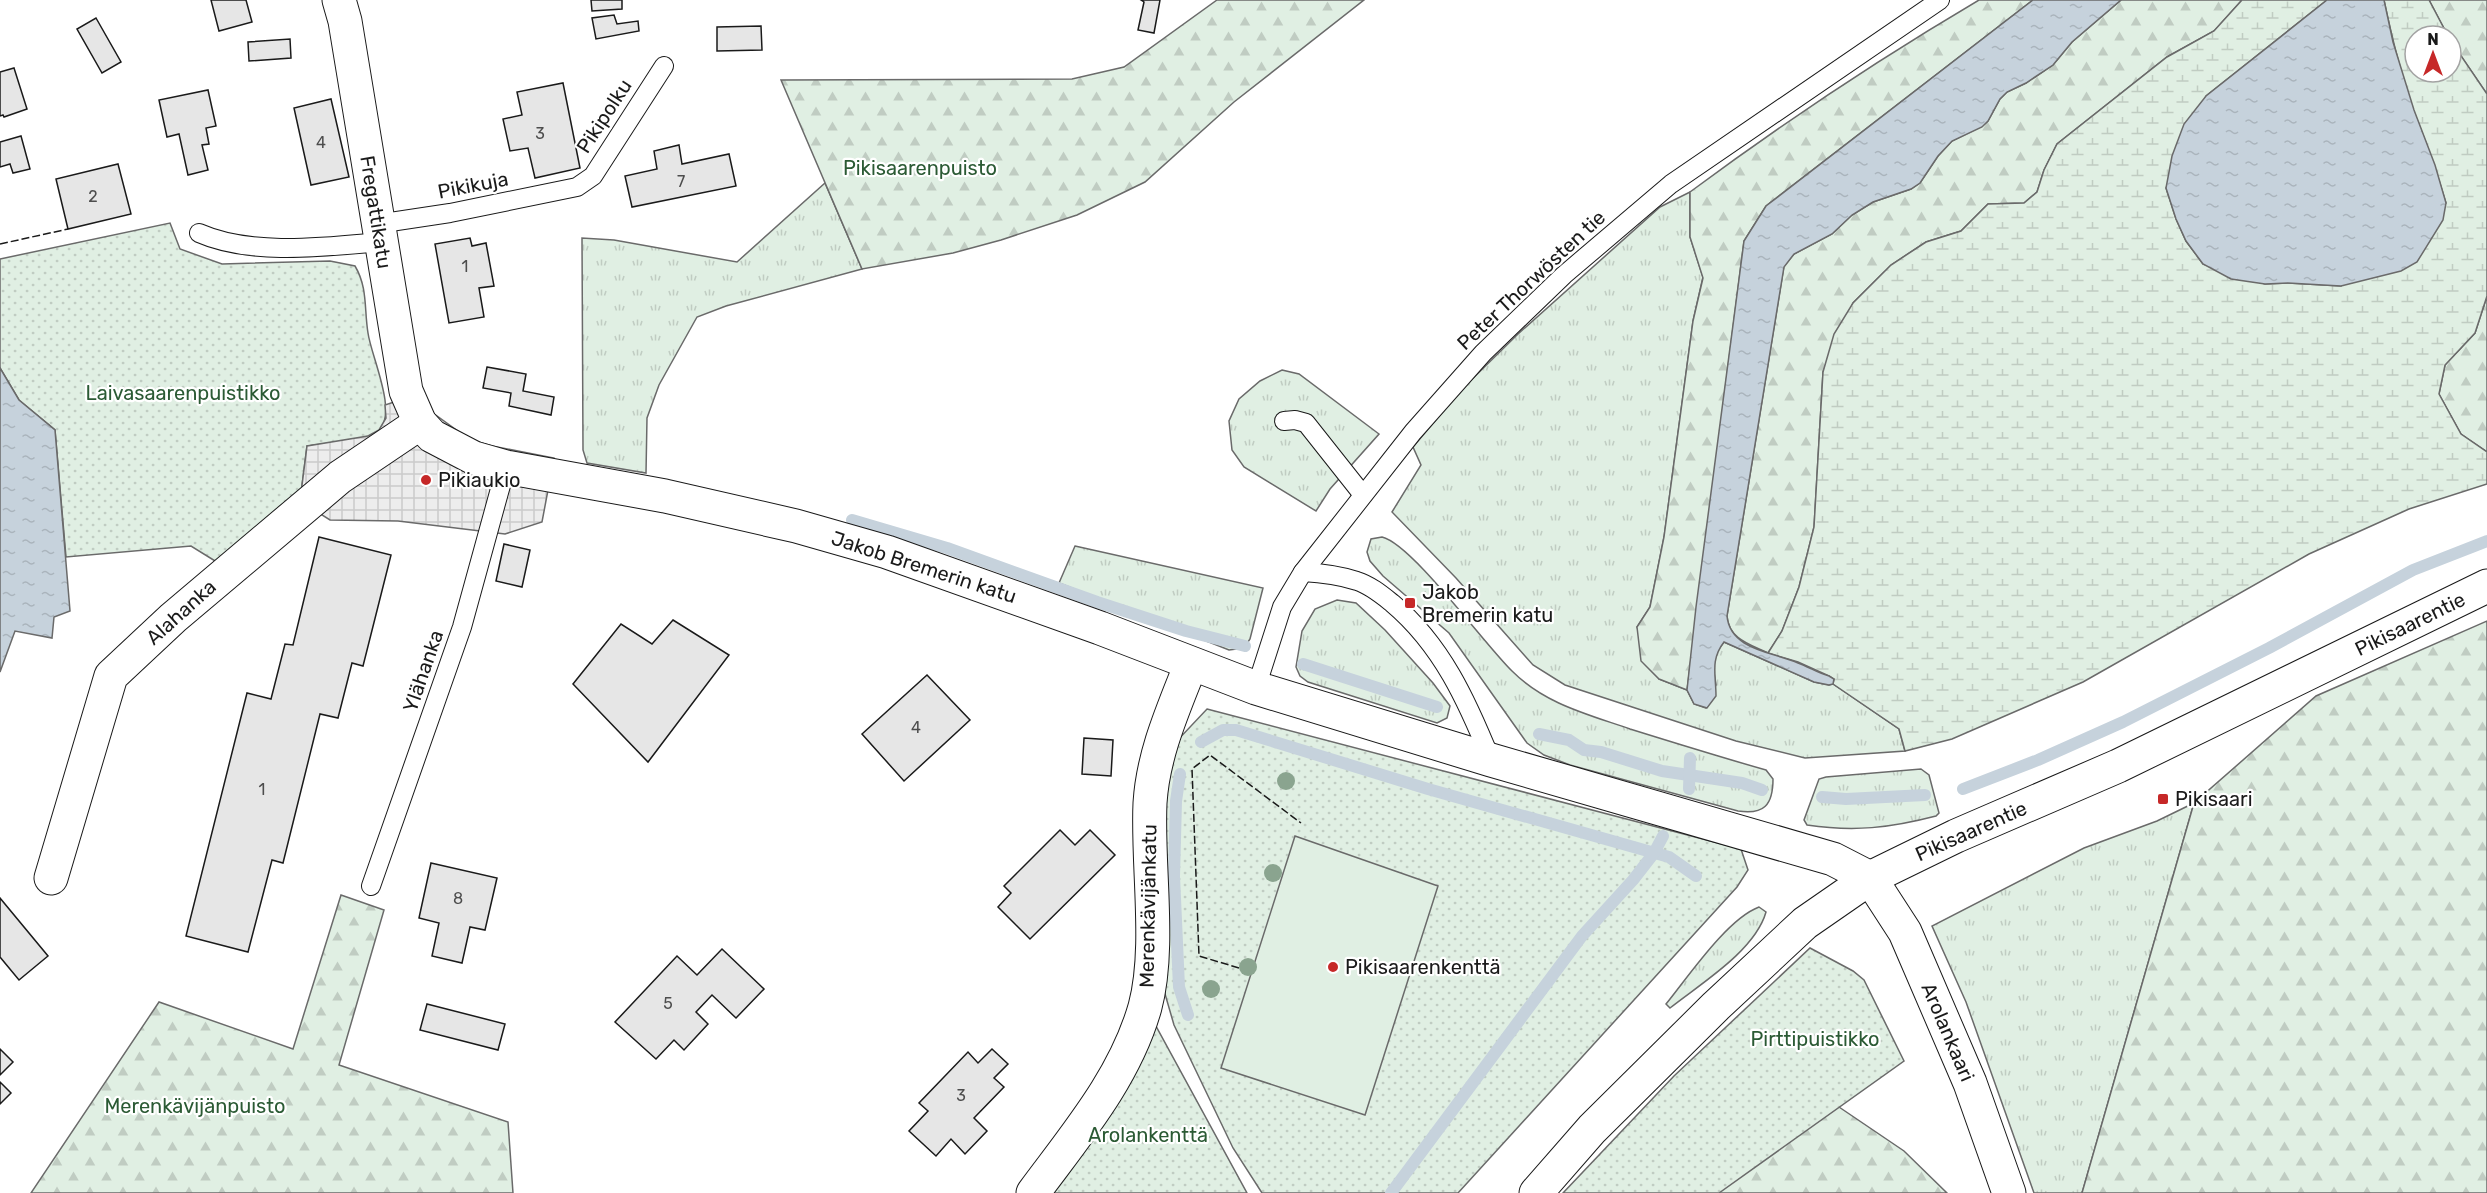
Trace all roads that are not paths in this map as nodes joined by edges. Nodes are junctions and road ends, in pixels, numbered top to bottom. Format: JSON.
{"nodes":[{"id":1,"x":339,"y":0,"type":"edge"},
{"id":2,"x":1940,"y":0,"type":"edge"},
{"id":3,"x":664,"y":66,"type":"dead end"},
{"id":4,"x":577,"y":187,"type":"joint"},
{"id":5,"x":199,"y":233,"type":"dead end"},
{"id":6,"x":379,"y":233,"type":"junction"},
{"id":7,"x":1284,"y":421,"type":"dead end"},
{"id":8,"x":420,"y":423,"type":"junction"},
{"id":9,"x":506,"y":467,"type":"junction"},
{"id":10,"x":1364,"y":495,"type":"junction"},
{"id":11,"x":1303,"y":572,"type":"junction"},
{"id":12,"x":2487,"y":586,"type":"edge"},
{"id":13,"x":1191,"y":664,"type":"junction"},
{"id":14,"x":1256,"y":688,"type":"junction"},
{"id":15,"x":1491,"y":760,"type":"junction"},
{"id":16,"x":51,"y":878,"type":"dead end"},
{"id":17,"x":1870,"y":878,"type":"junction"},
{"id":18,"x":371,"y":886,"type":"dead end"},
{"id":19,"x":1033,"y":1193,"type":"edge"},
{"id":20,"x":1536,"y":1193,"type":"edge"},
{"id":21,"x":2009,"y":1193,"type":"edge"}],
"edges":[{"from":1,"to":6,"type":"street","name":"Fregattikatu"},
{"from":2,"to":10,"type":"lane","name":"Peter Thorwösten tie"},
{"from":3,"to":4,"type":"lane","name":"Pikipolku"},
{"from":4,"to":6,"type":"lane","name":"Pikikuja"},
{"from":5,"to":6,"type":"lane","name":"Pikikuja"},
{"from":6,"to":8,"type":"street","name":"Fregattikatu"},
{"from":7,"to":10,"type":"lane"},
{"from":8,"to":9,"type":"street","name":"Jakob Bremerin katu"},
{"from":8,"to":16,"type":"street","name":"Alahanka"},
{"from":9,"to":13,"type":"street","name":"Jakob Bremerin katu"},
{"from":9,"to":18,"type":"lane","name":"Ylähanka"},
{"from":10,"to":11,"type":"lane","name":"Peter Thorwösten tie"},
{"from":11,"to":14,"type":"lane","name":"Peter Thorwösten tie"},
{"from":11,"to":15,"type":"lane"},
{"from":12,"to":17,"type":"street","name":"Pikisaarentie"},
{"from":13,"to":14,"type":"street","name":"Jakob Bremerin katu"},
{"from":13,"to":19,"type":"street","name":"Merenkävijänkatu"},
{"from":14,"to":15,"type":"street","name":"Jakob Bremerin katu"},
{"from":15,"to":17,"type":"street","name":"Jakob Bremerin katu"},
{"from":17,"to":20,"type":"street","name":"Pikisaarentie"},
{"from":17,"to":21,"type":"street","name":"Arolankaari"}]}
